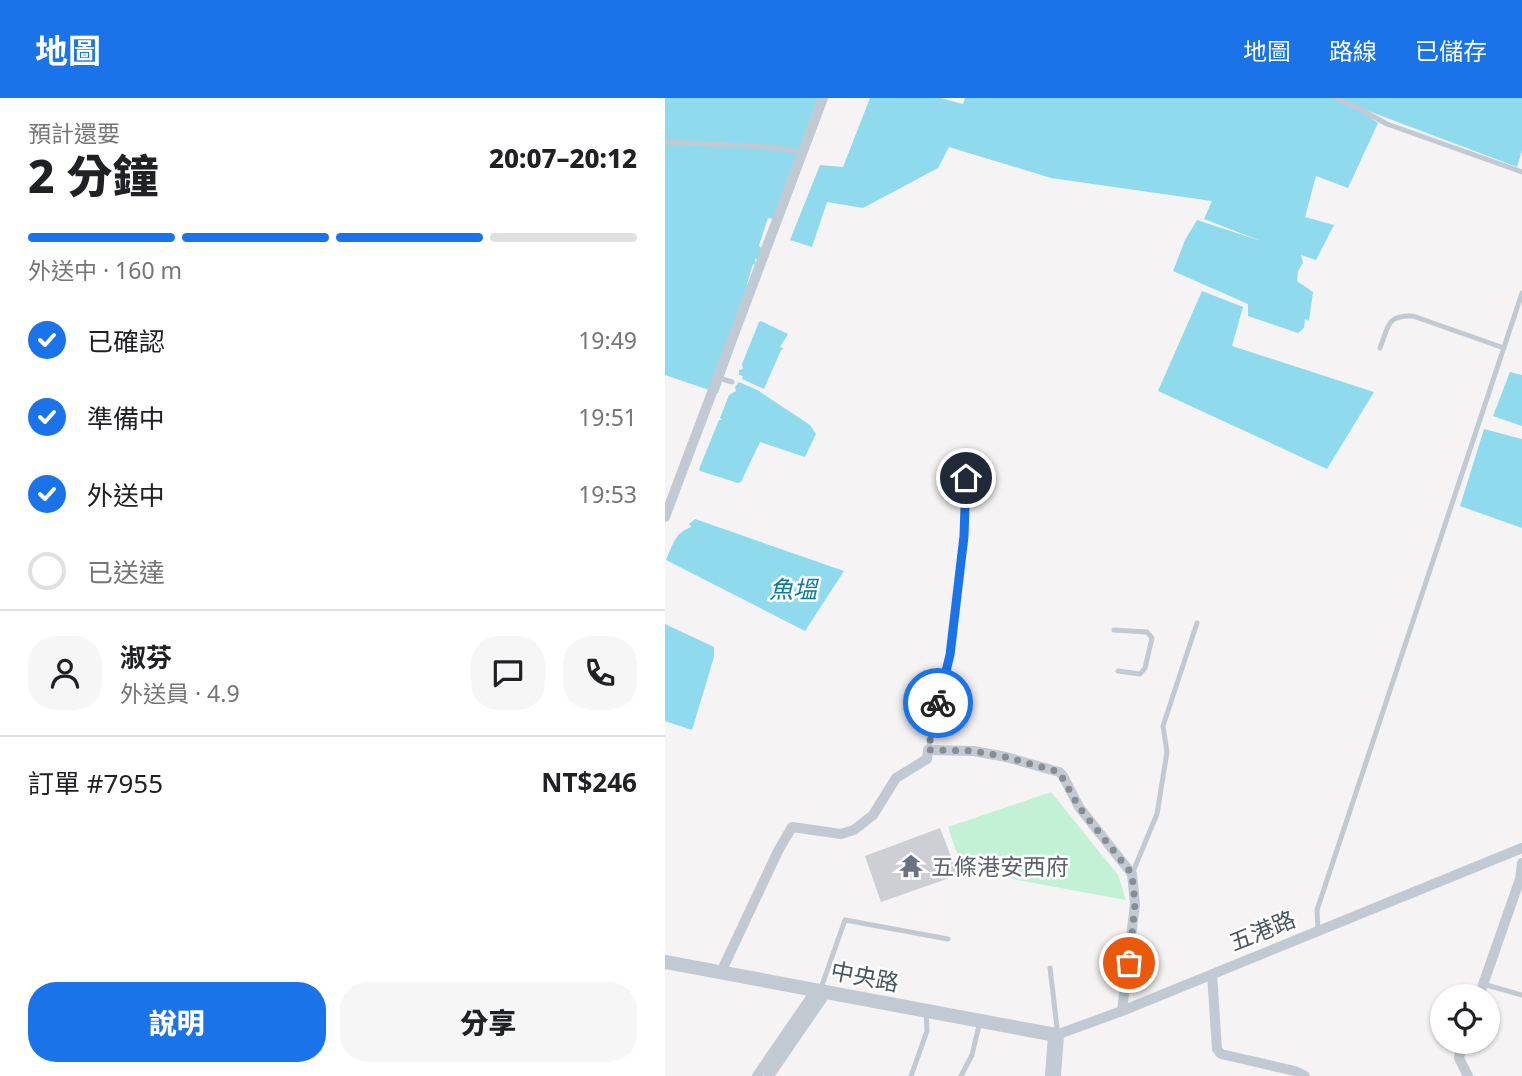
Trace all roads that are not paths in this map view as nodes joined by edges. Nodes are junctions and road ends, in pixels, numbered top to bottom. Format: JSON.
{"nodes":[{"id":1,"x":823,"y":98,"type":"edge"},
{"id":2,"x":1335,"y":98,"type":"edge"},
{"id":3,"x":667,"y":142,"type":"dead end"},
{"id":4,"x":801,"y":152,"type":"junction"},
{"id":5,"x":1522,"y":172,"type":"edge"},
{"id":6,"x":1522,"y":293,"type":"edge"},
{"id":7,"x":1380,"y":348,"type":"dead end"},
{"id":8,"x":1504,"y":348,"type":"junction"},
{"id":9,"x":719,"y":378,"type":"junction"},
{"id":10,"x":731,"y":382,"type":"dead end"},
{"id":11,"x":966,"y":478,"type":"dead end"},
{"id":12,"x":665,"y":517,"type":"edge"},
{"id":13,"x":1197,"y":623,"type":"dead end"},
{"id":14,"x":1114,"y":630,"type":"dead end"},
{"id":15,"x":1118,"y":671,"type":"dead end"},
{"id":16,"x":928,"y":750,"type":"junction"},
{"id":17,"x":1522,"y":848,"type":"edge"},
{"id":18,"x":1522,"y":863,"type":"edge"},
{"id":19,"x":1132,"y":874,"type":"junction"},
{"id":20,"x":1318,"y":932,"type":"junction"},
{"id":21,"x":948,"y":939,"type":"dead end"},
{"id":22,"x":665,"y":962,"type":"edge"},
{"id":23,"x":1050,"y":968,"type":"dead end"},
{"id":24,"x":721,"y":972,"type":"junction"},
{"id":25,"x":1212,"y":974,"type":"junction"},
{"id":26,"x":1483,"y":984,"type":"edge"},
{"id":27,"x":1500,"y":989,"type":"edge"},
{"id":28,"x":821,"y":991,"type":"junction"},
{"id":29,"x":1522,"y":995,"type":"edge"},
{"id":30,"x":926,"y":1011,"type":"junction"},
{"id":31,"x":1122,"y":1011,"type":"junction"},
{"id":32,"x":980,"y":1021,"type":"junction"},
{"id":33,"x":1055,"y":1034,"type":"junction"},
{"id":34,"x":1460,"y":1054,"type":"edge"},
{"id":35,"x":757,"y":1076,"type":"edge"},
{"id":36,"x":769,"y":1076,"type":"edge"},
{"id":37,"x":911,"y":1076,"type":"edge"},
{"id":38,"x":961,"y":1076,"type":"edge"},
{"id":39,"x":1053,"y":1076,"type":"edge"},
{"id":40,"x":1305,"y":1076,"type":"edge"},
{"id":41,"x":1468,"y":1076,"type":"edge"}],
"edges":[{"from":1,"to":4,"type":"street"},
{"from":2,"to":5,"type":"lane"},
{"from":3,"to":4,"type":"lane"},
{"from":4,"to":9,"type":"street"},
{"from":6,"to":8,"type":"lane"},
{"from":7,"to":8,"type":"lane"},
{"from":8,"to":20,"type":"lane"},
{"from":9,"to":10,"type":"lane"},
{"from":9,"to":12,"type":"street"},
{"from":11,"to":16,"type":"lane"},
{"from":13,"to":19,"type":"lane"},
{"from":14,"to":15,"type":"lane"},
{"from":16,"to":19,"type":"street"},
{"from":16,"to":24,"type":"street"},
{"from":17,"to":20,"type":"street","name":"五港路"},
{"from":18,"to":26,"type":"street"},
{"from":19,"to":31,"type":"street"},
{"from":20,"to":25,"type":"street","name":"五港路"},
{"from":21,"to":28,"type":"lane"},
{"from":22,"to":24,"type":"street","name":"中央路"},
{"from":23,"to":33,"type":"lane"},
{"from":24,"to":28,"type":"street","name":"中央路"},
{"from":25,"to":31,"type":"street","name":"五港路"},
{"from":25,"to":40,"type":"street"},
{"from":27,"to":29,"type":"lane"},
{"from":28,"to":30,"type":"street","name":"中央路"},
{"from":28,"to":35,"type":"street"},
{"from":28,"to":36,"type":"street"},
{"from":30,"to":32,"type":"street","name":"中央路"},
{"from":30,"to":37,"type":"lane"},
{"from":31,"to":33,"type":"street","name":"五港路"},
{"from":32,"to":33,"type":"street","name":"中央路"},
{"from":32,"to":38,"type":"lane"},
{"from":33,"to":39,"type":"main road"},
{"from":34,"to":41,"type":"street"}]}
